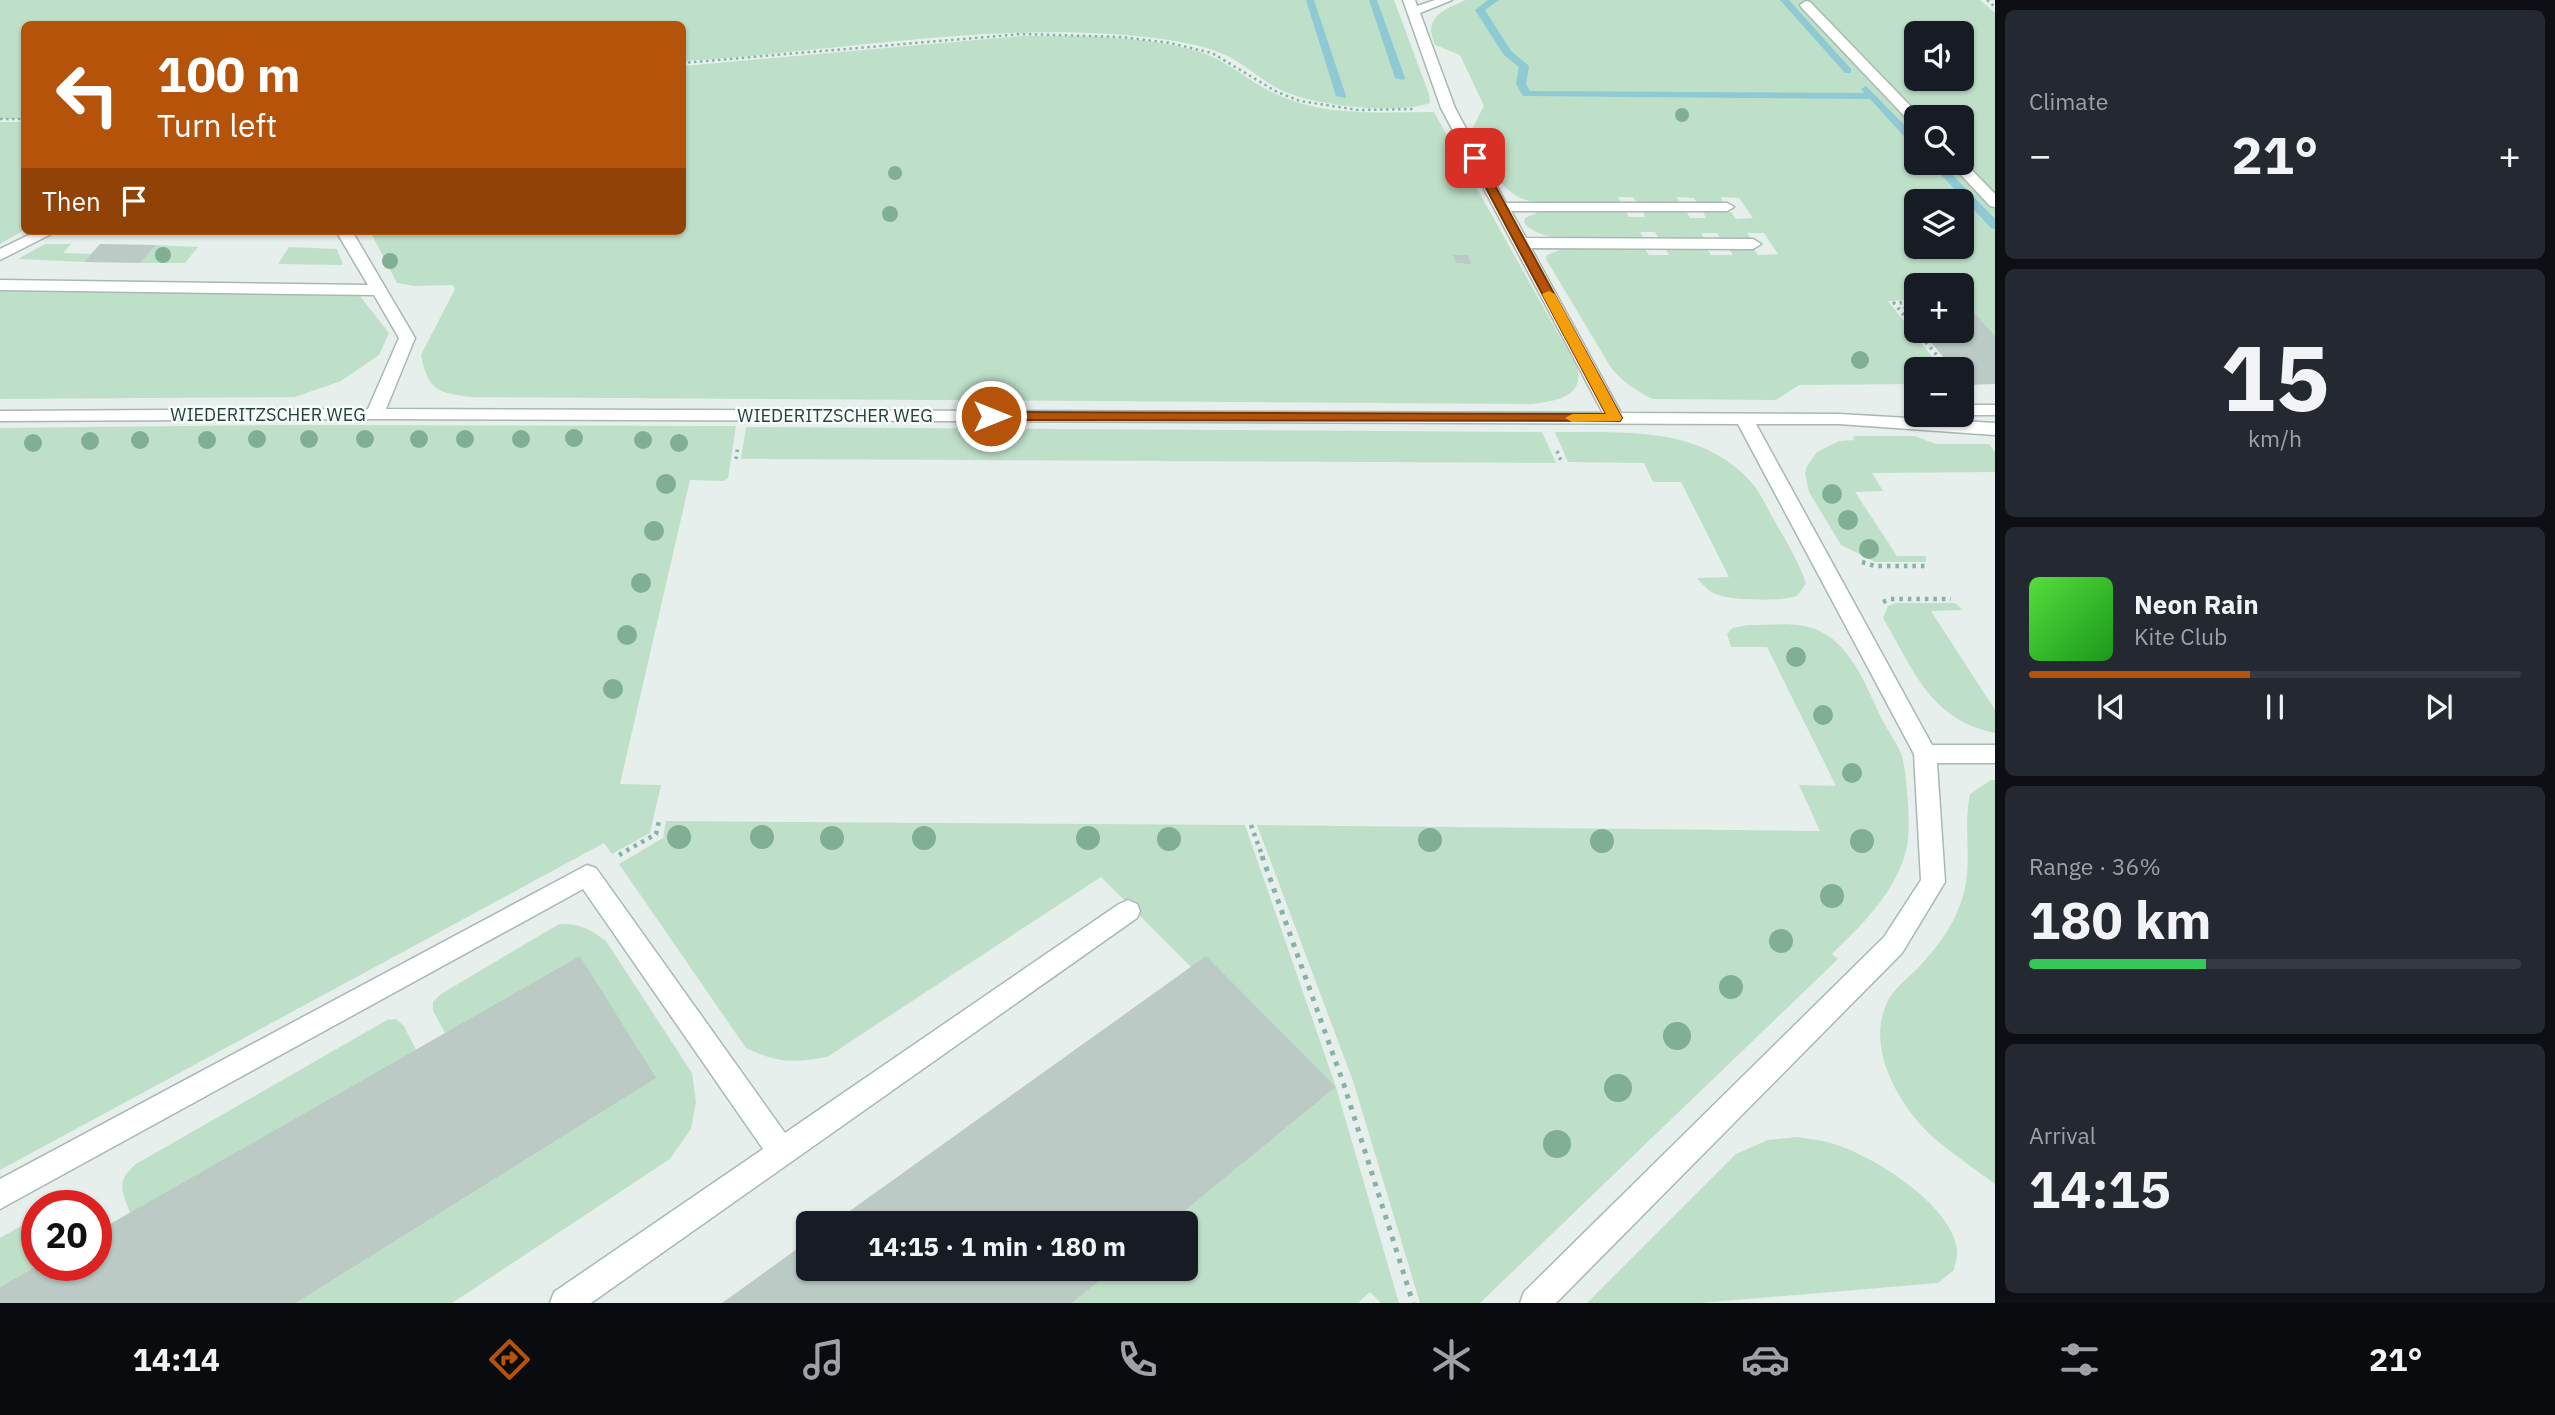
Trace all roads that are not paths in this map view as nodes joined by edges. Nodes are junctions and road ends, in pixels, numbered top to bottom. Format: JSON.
{"nodes":[{"id":1,"x":1446,"y":0,"type":"edge"},
{"id":2,"x":1806,"y":5,"type":"dead end"},
{"id":3,"x":1412,"y":6,"type":"edge"},
{"id":4,"x":1904,"y":107,"type":"edge"},
{"id":5,"x":1969,"y":175,"type":"edge"},
{"id":6,"x":1995,"y":202,"type":"edge"},
{"id":7,"x":1501,"y":206,"type":"junction"},
{"id":8,"x":1727,"y":207,"type":"dead end"},
{"id":9,"x":41,"y":235,"type":"edge"},
{"id":10,"x":346,"y":235,"type":"edge"},
{"id":11,"x":1521,"y":243,"type":"junction"},
{"id":12,"x":1753,"y":244,"type":"dead end"},
{"id":13,"x":0,"y":255,"type":"edge"},
{"id":14,"x":0,"y":285,"type":"edge"},
{"id":15,"x":378,"y":290,"type":"junction"},
{"id":16,"x":1974,"y":410,"type":"edge"},
{"id":17,"x":1995,"y":410,"type":"edge"},
{"id":18,"x":1904,"y":413,"type":"edge"},
{"id":19,"x":375,"y":414,"type":"junction"},
{"id":20,"x":0,"y":416,"type":"edge"},
{"id":21,"x":1615,"y":418,"type":"junction"},
{"id":22,"x":1744,"y":419,"type":"junction"},
{"id":23,"x":1839,"y":419,"type":"junction"},
{"id":24,"x":1995,"y":429,"type":"edge"},
{"id":25,"x":1925,"y":754,"type":"junction"},
{"id":26,"x":1995,"y":754,"type":"edge"},
{"id":27,"x":1128,"y":911,"type":"dead end"},
{"id":28,"x":782,"y":1152,"type":"junction"},
{"id":29,"x":0,"y":1195,"type":"edge"},
{"id":30,"x":565,"y":1303,"type":"edge"},
{"id":31,"x":1535,"y":1303,"type":"edge"}],
"edges":[{"from":1,"to":3,"type":"lane"},
{"from":2,"to":4,"type":"lane"},
{"from":3,"to":7,"type":"lane"},
{"from":5,"to":6,"type":"lane"},
{"from":7,"to":8,"type":"lane"},
{"from":7,"to":11,"type":"lane"},
{"from":9,"to":13,"type":"lane"},
{"from":10,"to":15,"type":"lane"},
{"from":11,"to":12,"type":"lane"},
{"from":11,"to":21,"type":"lane"},
{"from":14,"to":15,"type":"lane"},
{"from":15,"to":19,"type":"lane"},
{"from":16,"to":17,"type":"lane"},
{"from":18,"to":23,"type":"lane","name":"WIEDERITZSCHER WEG"},
{"from":19,"to":20,"type":"lane","name":"WIEDERITZSCHER WEG"},
{"from":19,"to":21,"type":"lane","name":"WIEDERITZSCHER WEG"},
{"from":21,"to":22,"type":"lane","name":"WIEDERITZSCHER WEG"},
{"from":22,"to":23,"type":"lane","name":"WIEDERITZSCHER WEG"},
{"from":22,"to":25,"type":"lane"},
{"from":23,"to":24,"type":"lane","name":"WIEDERITZSCHER WEG"},
{"from":25,"to":26,"type":"lane"},
{"from":25,"to":31,"type":"lane"},
{"from":27,"to":28,"type":"lane"},
{"from":28,"to":29,"type":"lane"},
{"from":28,"to":30,"type":"lane"}]}
